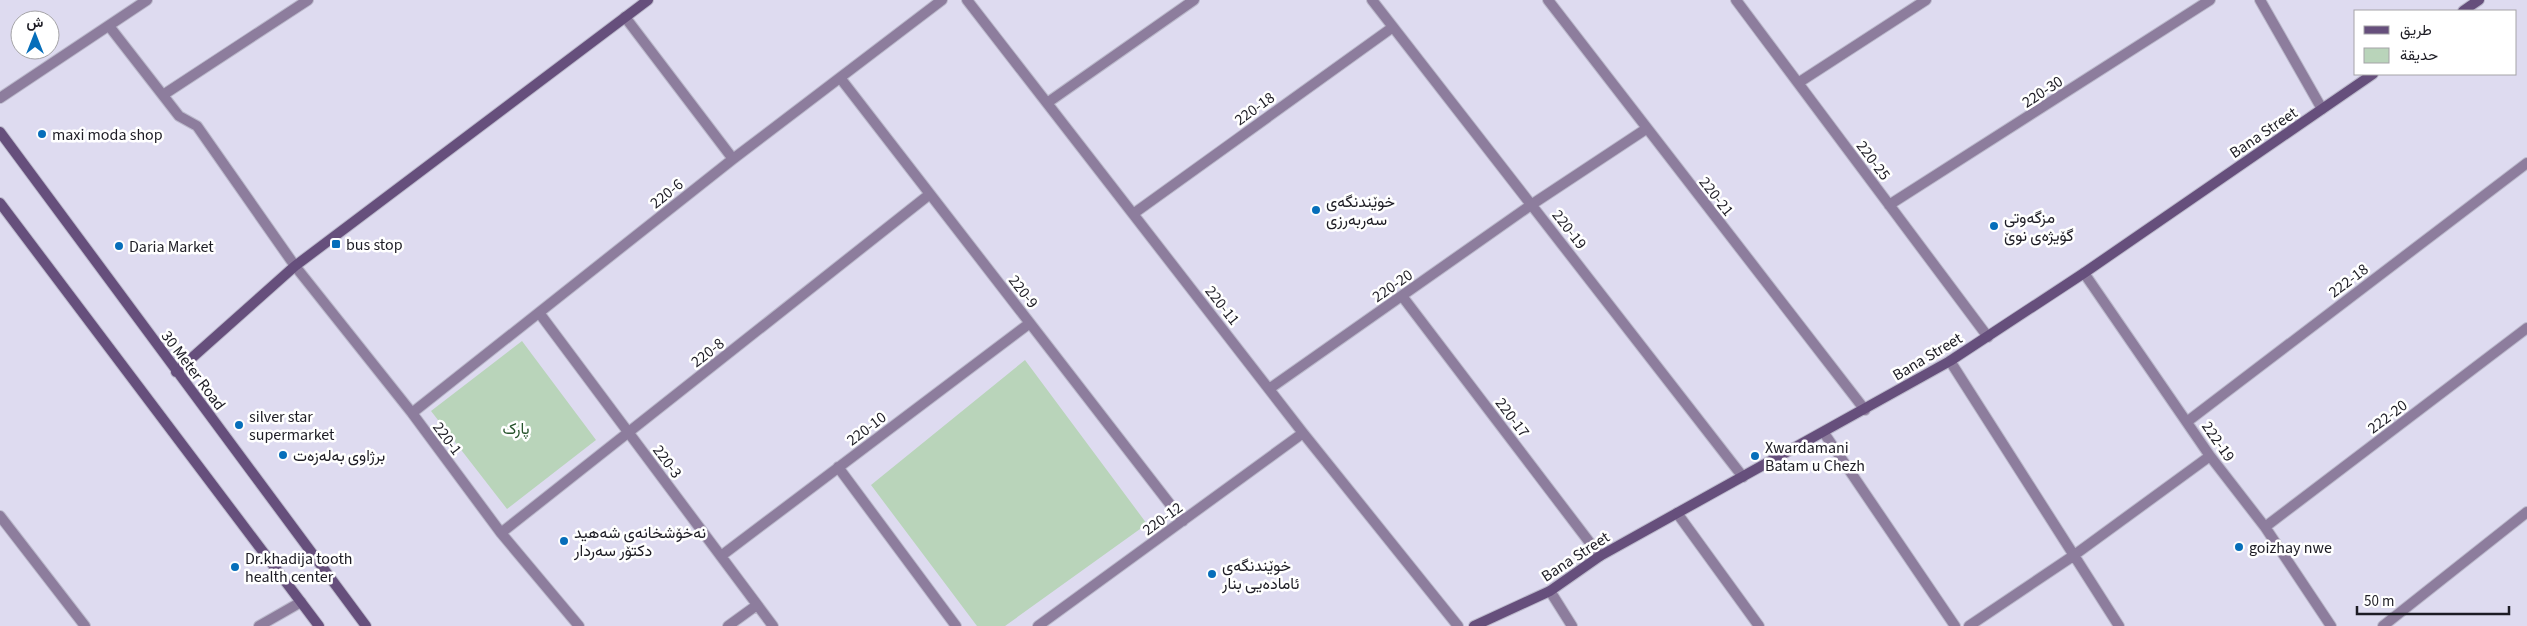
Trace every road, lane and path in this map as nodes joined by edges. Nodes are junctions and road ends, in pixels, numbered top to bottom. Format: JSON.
{"nodes":[{"id":1,"x":147,"y":0,"type":"edge"},
{"id":2,"x":308,"y":0,"type":"edge"},
{"id":3,"x":648,"y":0,"type":"edge"},
{"id":4,"x":942,"y":0,"type":"edge"},
{"id":5,"x":967,"y":0,"type":"edge"},
{"id":6,"x":1194,"y":0,"type":"edge"},
{"id":7,"x":1372,"y":0,"type":"edge"},
{"id":8,"x":1548,"y":0,"type":"edge"},
{"id":9,"x":1736,"y":0,"type":"edge"},
{"id":10,"x":1926,"y":0,"type":"edge"},
{"id":11,"x":2210,"y":0,"type":"edge"},
{"id":12,"x":2260,"y":0,"type":"edge"},
{"id":13,"x":2479,"y":0,"type":"edge"},
{"id":14,"x":2464,"y":10,"type":"edge"},
{"id":15,"x":625,"y":17,"type":"junction"},
{"id":16,"x":108,"y":26,"type":"junction"},
{"id":17,"x":1393,"y":27,"type":"junction"},
{"id":18,"x":2372,"y":75,"type":"edge"},
{"id":19,"x":841,"y":79,"type":"junction"},
{"id":20,"x":1798,"y":83,"type":"junction"},
{"id":21,"x":163,"y":95,"type":"junction"},
{"id":22,"x":0,"y":98,"type":"edge"},
{"id":23,"x":1047,"y":103,"type":"junction"},
{"id":24,"x":2322,"y":109,"type":"junction"},
{"id":25,"x":1646,"y":129,"type":"junction"},
{"id":26,"x":0,"y":132,"type":"edge"},
{"id":27,"x":733,"y":159,"type":"junction"},
{"id":28,"x":2527,"y":163,"type":"edge"},
{"id":29,"x":930,"y":194,"type":"junction"},
{"id":30,"x":0,"y":203,"type":"edge"},
{"id":31,"x":1531,"y":205,"type":"junction"},
{"id":32,"x":1889,"y":205,"type":"junction"},
{"id":33,"x":1133,"y":214,"type":"junction"},
{"id":34,"x":295,"y":266,"type":"junction"},
{"id":35,"x":2084,"y":273,"type":"junction"},
{"id":36,"x":1402,"y":296,"type":"junction"},
{"id":37,"x":540,"y":314,"type":"junction"},
{"id":38,"x":1030,"y":323,"type":"junction"},
{"id":39,"x":2527,"y":328,"type":"edge"},
{"id":40,"x":1988,"y":337,"type":"junction"},
{"id":41,"x":1950,"y":361,"type":"junction"},
{"id":42,"x":176,"y":372,"type":"junction"},
{"id":43,"x":1269,"y":389,"type":"junction"},
{"id":44,"x":1865,"y":410,"type":"junction"},
{"id":45,"x":412,"y":413,"type":"junction"},
{"id":46,"x":2188,"y":421,"type":"junction"},
{"id":47,"x":1824,"y":432,"type":"junction"},
{"id":48,"x":629,"y":433,"type":"junction"},
{"id":49,"x":1303,"y":433,"type":"junction"},
{"id":50,"x":2210,"y":456,"type":"junction"},
{"id":51,"x":838,"y":467,"type":"junction"},
{"id":52,"x":1744,"y":477,"type":"junction"},
{"id":53,"x":2527,"y":512,"type":"edge"},
{"id":54,"x":1677,"y":514,"type":"junction"},
{"id":55,"x":0,"y":516,"type":"edge"},
{"id":56,"x":1183,"y":521,"type":"junction"},
{"id":57,"x":2265,"y":527,"type":"junction"},
{"id":58,"x":501,"y":534,"type":"junction"},
{"id":59,"x":721,"y":556,"type":"junction"},
{"id":60,"x":1600,"y":556,"type":"junction"},
{"id":61,"x":2073,"y":556,"type":"junction"},
{"id":62,"x":1550,"y":591,"type":"junction"},
{"id":63,"x":301,"y":602,"type":"junction"},
{"id":64,"x":757,"y":605,"type":"junction"},
{"id":65,"x":85,"y":626,"type":"edge"},
{"id":66,"x":259,"y":626,"type":"edge"},
{"id":67,"x":319,"y":626,"type":"edge"},
{"id":68,"x":366,"y":626,"type":"edge"},
{"id":69,"x":579,"y":626,"type":"edge"},
{"id":70,"x":728,"y":626,"type":"edge"},
{"id":71,"x":773,"y":626,"type":"edge"},
{"id":72,"x":956,"y":626,"type":"edge"},
{"id":73,"x":1038,"y":626,"type":"edge"},
{"id":74,"x":1458,"y":626,"type":"edge"},
{"id":75,"x":1474,"y":626,"type":"edge"},
{"id":76,"x":1572,"y":626,"type":"edge"},
{"id":77,"x":1759,"y":626,"type":"edge"},
{"id":78,"x":1955,"y":626,"type":"edge"},
{"id":79,"x":1969,"y":626,"type":"edge"},
{"id":80,"x":2119,"y":626,"type":"edge"},
{"id":81,"x":2329,"y":626,"type":"edge"},
{"id":82,"x":2384,"y":626,"type":"edge"}],
"edges":[{"from":1,"to":16,"type":"street"},
{"from":2,"to":21,"type":"street"},
{"from":3,"to":15,"type":"street"},
{"from":4,"to":19,"type":"street","name":"220-6"},
{"from":5,"to":23,"type":"street","name":"220-11"},
{"from":6,"to":23,"type":"street"},
{"from":7,"to":17,"type":"street","name":"220-19"},
{"from":8,"to":25,"type":"street","name":"220-21"},
{"from":9,"to":20,"type":"street","name":"220-25"},
{"from":10,"to":20,"type":"street"},
{"from":11,"to":32,"type":"street","name":"220-30"},
{"from":12,"to":24,"type":"street"},
{"from":13,"to":14,"type":"street"},
{"from":15,"to":27,"type":"street"},
{"from":15,"to":34,"type":"street"},
{"from":16,"to":21,"type":"street","name":"220-1"},
{"from":16,"to":22,"type":"street"},
{"from":17,"to":31,"type":"street","name":"220-19"},
{"from":17,"to":33,"type":"street","name":"220-18"},
{"from":18,"to":24,"type":"street","name":"Bana Street"},
{"from":19,"to":27,"type":"street","name":"220-6"},
{"from":19,"to":29,"type":"street","name":"220-9"},
{"from":20,"to":32,"type":"street","name":"220-25"},
{"from":21,"to":34,"type":"street","name":"220-1"},
{"from":23,"to":33,"type":"street","name":"220-11"},
{"from":24,"to":35,"type":"street","name":"Bana Street"},
{"from":25,"to":31,"type":"street","name":"220-20"},
{"from":25,"to":44,"type":"street","name":"220-21"},
{"from":26,"to":42,"type":"street","name":"30 Meter Road"},
{"from":27,"to":37,"type":"street","name":"220-6"},
{"from":28,"to":46,"type":"street","name":"222-18"},
{"from":29,"to":38,"type":"street","name":"220-9"},
{"from":29,"to":48,"type":"street","name":"220-8"},
{"from":30,"to":63,"type":"street"},
{"from":31,"to":36,"type":"street","name":"220-20"},
{"from":31,"to":52,"type":"street","name":"220-19"},
{"from":32,"to":40,"type":"street","name":"220-25"},
{"from":33,"to":43,"type":"street","name":"220-11"},
{"from":34,"to":42,"type":"street"},
{"from":34,"to":45,"type":"street","name":"220-1"},
{"from":35,"to":40,"type":"street","name":"Bana Street"},
{"from":35,"to":46,"type":"street","name":"222-19"},
{"from":36,"to":43,"type":"street","name":"220-20"},
{"from":36,"to":60,"type":"street","name":"220-17"},
{"from":37,"to":45,"type":"street","name":"220-6"},
{"from":37,"to":48,"type":"street","name":"220-3"},
{"from":38,"to":51,"type":"street","name":"220-10"},
{"from":38,"to":56,"type":"street","name":"220-9"},
{"from":39,"to":57,"type":"street","name":"222-20"},
{"from":40,"to":41,"type":"street","name":"Bana Street"},
{"from":41,"to":44,"type":"street","name":"Bana Street"},
{"from":41,"to":61,"type":"street"},
{"from":42,"to":68,"type":"street","name":"30 Meter Road"},
{"from":43,"to":49,"type":"street","name":"220-11"},
{"from":44,"to":47,"type":"street","name":"Bana Street"},
{"from":45,"to":58,"type":"street","name":"220-1"},
{"from":46,"to":50,"type":"street","name":"222-19"},
{"from":47,"to":52,"type":"street","name":"Bana Street"},
{"from":47,"to":78,"type":"street"},
{"from":48,"to":58,"type":"street","name":"220-8"},
{"from":48,"to":59,"type":"street","name":"220-3"},
{"from":49,"to":56,"type":"street","name":"220-12"},
{"from":49,"to":74,"type":"street","name":"220-11"},
{"from":50,"to":57,"type":"street","name":"222-19"},
{"from":50,"to":61,"type":"street"},
{"from":51,"to":59,"type":"street","name":"220-10"},
{"from":51,"to":72,"type":"street"},
{"from":52,"to":54,"type":"street","name":"Bana Street"},
{"from":53,"to":82,"type":"street"},
{"from":54,"to":60,"type":"street","name":"Bana Street"},
{"from":54,"to":77,"type":"street"},
{"from":55,"to":65,"type":"street"},
{"from":56,"to":73,"type":"street","name":"220-12"},
{"from":57,"to":81,"type":"street","name":"222-19"},
{"from":58,"to":69,"type":"street","name":"220-1"},
{"from":59,"to":64,"type":"street","name":"220-3"},
{"from":60,"to":62,"type":"street","name":"Bana Street"},
{"from":61,"to":79,"type":"street"},
{"from":61,"to":80,"type":"street"},
{"from":62,"to":75,"type":"street","name":"Bana Street"},
{"from":62,"to":76,"type":"street"},
{"from":63,"to":66,"type":"street"},
{"from":63,"to":67,"type":"street"},
{"from":64,"to":70,"type":"street"},
{"from":64,"to":71,"type":"street","name":"220-3"}]}
